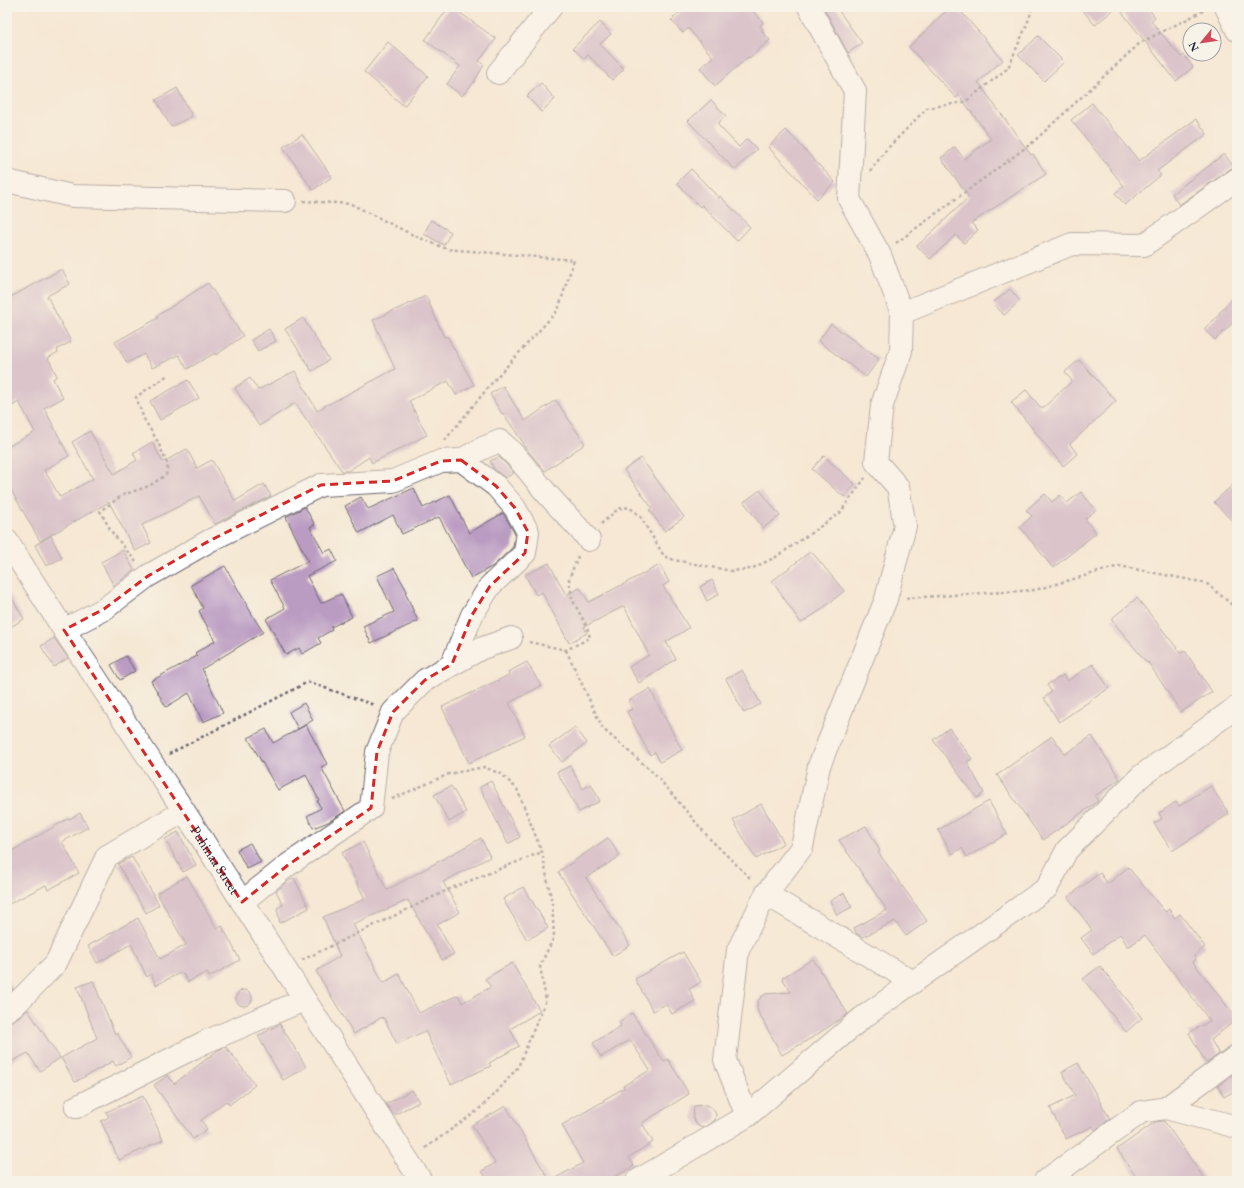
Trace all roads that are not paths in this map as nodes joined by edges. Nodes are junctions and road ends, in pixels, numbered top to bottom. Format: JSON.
{"nodes":[{"id":1,"x":551,"y":7,"type":"edge"},
{"id":2,"x":809,"y":7,"type":"edge"},
{"id":3,"x":1226,"y":7,"type":"edge"},
{"id":4,"x":1237,"y":30,"type":"edge"},
{"id":5,"x":498,"y":73,"type":"dead end"},
{"id":6,"x":1237,"y":179,"type":"edge"},
{"id":7,"x":7,"y":182,"type":"edge"},
{"id":8,"x":285,"y":200,"type":"road end"},
{"id":9,"x":902,"y":313,"type":"junction"},
{"id":10,"x":461,"y":460,"type":"junction"},
{"id":11,"x":589,"y":540,"type":"road end"},
{"id":12,"x":7,"y":541,"type":"edge"},
{"id":13,"x":64,"y":630,"type":"junction"},
{"id":14,"x":511,"y":638,"type":"road end"},
{"id":15,"x":452,"y":664,"type":"junction"},
{"id":16,"x":1237,"y":708,"type":"edge"},
{"id":17,"x":184,"y":811,"type":"junction"},
{"id":18,"x":766,"y":894,"type":"junction"},
{"id":19,"x":242,"y":902,"type":"junction"},
{"id":20,"x":913,"y":982,"type":"junction"},
{"id":21,"x":304,"y":1000,"type":"junction"},
{"id":22,"x":7,"y":1010,"type":"edge"},
{"id":23,"x":1237,"y":1056,"type":"edge"},
{"id":24,"x":76,"y":1107,"type":"dead end"},
{"id":25,"x":1166,"y":1108,"type":"junction"},
{"id":26,"x":747,"y":1116,"type":"junction"},
{"id":27,"x":1237,"y":1127,"type":"edge"},
{"id":28,"x":421,"y":1181,"type":"edge"},
{"id":29,"x":637,"y":1181,"type":"edge"},
{"id":30,"x":1045,"y":1181,"type":"edge"}],
"edges":[{"from":1,"to":5,"type":"street"},
{"from":2,"to":9,"type":"street"},
{"from":3,"to":4,"type":"street"},
{"from":6,"to":9,"type":"street"},
{"from":7,"to":8,"type":"street"},
{"from":9,"to":18,"type":"street"},
{"from":10,"to":11,"type":"street"},
{"from":10,"to":13,"type":"street"},
{"from":10,"to":15,"type":"street"},
{"from":12,"to":13,"type":"street","name":"Puhinaa Street"},
{"from":13,"to":17,"type":"street","name":"Puhinaa Street"},
{"from":14,"to":15,"type":"street"},
{"from":15,"to":19,"type":"street"},
{"from":16,"to":20,"type":"street"},
{"from":17,"to":19,"type":"street","name":"Puhinaa Street"},
{"from":17,"to":22,"type":"street"},
{"from":18,"to":20,"type":"street"},
{"from":18,"to":26,"type":"street"},
{"from":19,"to":21,"type":"street","name":"Puhinaa Street"},
{"from":20,"to":26,"type":"street"},
{"from":21,"to":24,"type":"street"},
{"from":21,"to":28,"type":"street","name":"Puhinaa Street"},
{"from":23,"to":25,"type":"street"},
{"from":25,"to":27,"type":"street"},
{"from":25,"to":30,"type":"street"},
{"from":26,"to":29,"type":"street"}]}
